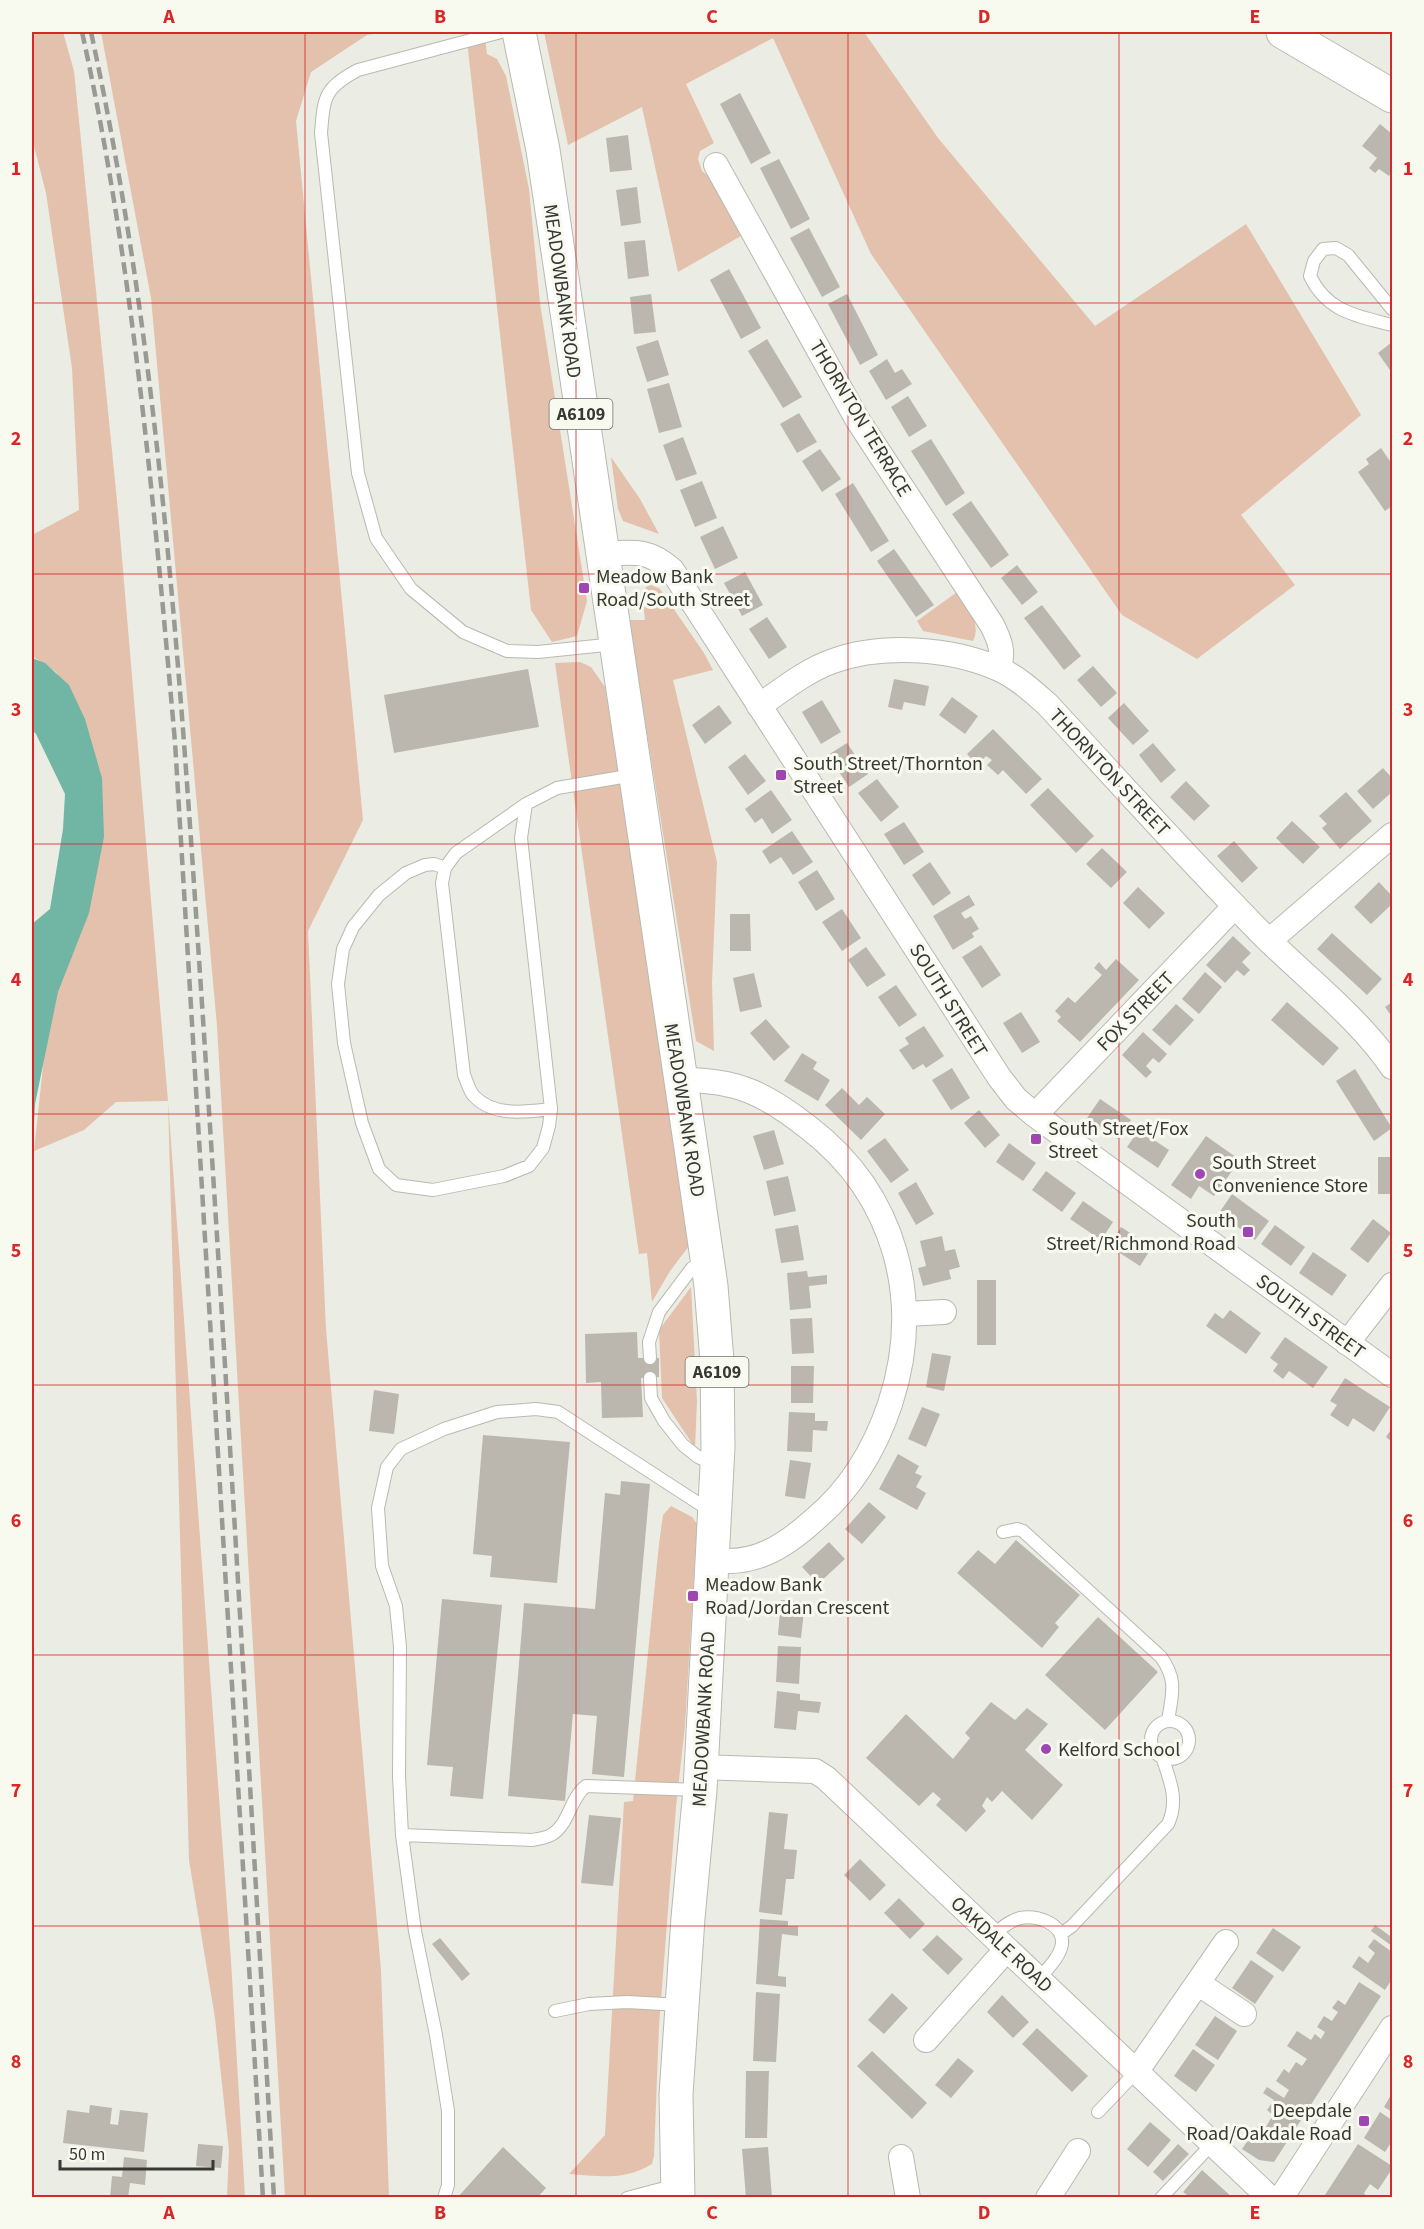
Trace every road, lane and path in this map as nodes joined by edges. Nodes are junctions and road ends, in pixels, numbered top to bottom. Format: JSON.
{"nodes":[{"id":1,"x":501,"y":32,"type":"edge"},
{"id":2,"x":519,"y":32,"type":"edge"},
{"id":3,"x":1283,"y":32,"type":"edge"},
{"id":4,"x":1392,"y":96,"type":"edge"},
{"id":5,"x":716,"y":165,"type":"dead end"},
{"id":6,"x":1392,"y":309,"type":"edge"},
{"id":7,"x":1392,"y":325,"type":"edge"},
{"id":8,"x":602,"y":554,"type":"junction"},
{"id":9,"x":616,"y":644,"type":"junction"},
{"id":10,"x":999,"y":669,"type":"junction"},
{"id":11,"x":759,"y":706,"type":"junction"},
{"id":12,"x":635,"y":775,"type":"junction"},
{"id":13,"x":526,"y":804,"type":"junction"},
{"id":14,"x":1392,"y":835,"type":"edge"},
{"id":15,"x":445,"y":868,"type":"junction"},
{"id":16,"x":1235,"y":906,"type":"junction"},
{"id":17,"x":1269,"y":941,"type":"junction"},
{"id":18,"x":1392,"y":1068,"type":"edge"},
{"id":19,"x":681,"y":1080,"type":"junction"},
{"id":20,"x":550,"y":1109,"type":"junction"},
{"id":21,"x":1035,"y":1115,"type":"junction"},
{"id":22,"x":707,"y":1263,"type":"junction"},
{"id":23,"x":1392,"y":1285,"type":"edge"},
{"id":24,"x":944,"y":1312,"type":"dead end"},
{"id":25,"x":905,"y":1314,"type":"junction"},
{"id":26,"x":1347,"y":1343,"type":"junction"},
{"id":27,"x":650,"y":1358,"type":"dead end"},
{"id":28,"x":1392,"y":1375,"type":"edge"},
{"id":29,"x":650,"y":1378,"type":"dead end"},
{"id":30,"x":717,"y":1465,"type":"junction"},
{"id":31,"x":716,"y":1514,"type":"junction"},
{"id":32,"x":1003,"y":1532,"type":"dead end"},
{"id":33,"x":713,"y":1560,"type":"junction"},
{"id":34,"x":1168,"y":1721,"type":"junction"},
{"id":35,"x":1162,"y":1757,"type":"junction"},
{"id":36,"x":700,"y":1779,"type":"junction"},
{"id":37,"x":402,"y":1835,"type":"junction"},
{"id":38,"x":1061,"y":1934,"type":"junction"},
{"id":39,"x":1226,"y":1942,"type":"dead end"},
{"id":40,"x":999,"y":1943,"type":"junction"},
{"id":41,"x":1039,"y":1979,"type":"junction"},
{"id":42,"x":1199,"y":1984,"type":"junction"},
{"id":43,"x":682,"y":2006,"type":"junction"},
{"id":44,"x":555,"y":2011,"type":"dead end"},
{"id":45,"x":1244,"y":2014,"type":"dead end"},
{"id":46,"x":1392,"y":2028,"type":"edge"},
{"id":47,"x":926,"y":2040,"type":"dead end"},
{"id":48,"x":1136,"y":2072,"type":"junction"},
{"id":49,"x":1098,"y":2112,"type":"dead end"},
{"id":50,"x":1212,"y":2144,"type":"junction"},
{"id":51,"x":1078,"y":2151,"type":"dead end"},
{"id":52,"x":901,"y":2157,"type":"dead end"},
{"id":53,"x":677,"y":2191,"type":"edge"},
{"id":54,"x":444,"y":2198,"type":"edge"},
{"id":55,"x":627,"y":2198,"type":"edge"},
{"id":56,"x":908,"y":2198,"type":"edge"},
{"id":57,"x":1048,"y":2198,"type":"edge"},
{"id":58,"x":1161,"y":2198,"type":"edge"},
{"id":59,"x":1270,"y":2198,"type":"edge"},
{"id":60,"x":1281,"y":2198,"type":"edge"}],
"edges":[{"from":1,"to":9,"type":"lane"},
{"from":2,"to":8,"type":"main road","name":"MEADOWBANK ROAD","number":"A6109"},
{"from":3,"to":4,"type":"main road"},
{"from":5,"to":10,"type":"street","name":"THORNTON TERRACE"},
{"from":6,"to":7,"type":"lane"},
{"from":8,"to":9,"type":"main road","name":"MEADOWBANK ROAD","number":"A6109"},
{"from":8,"to":11,"type":"street","name":"SOUTH STREET"},
{"from":9,"to":12,"type":"main road","name":"MEADOWBANK ROAD","number":"A6109"},
{"from":10,"to":11,"type":"street","name":"THORNTON STREET"},
{"from":10,"to":16,"type":"street","name":"THORNTON STREET"},
{"from":11,"to":21,"type":"street","name":"SOUTH STREET"},
{"from":12,"to":13,"type":"lane"},
{"from":12,"to":19,"type":"main road","name":"MEADOWBANK ROAD","number":"A6109"},
{"from":13,"to":15,"type":"lane"},
{"from":13,"to":20,"type":"lane"},
{"from":14,"to":17,"type":"street"},
{"from":15,"to":20,"type":"lane"},
{"from":15,"to":20,"type":"lane"},
{"from":16,"to":17,"type":"street","name":"THORNTON STREET"},
{"from":16,"to":21,"type":"street","name":"FOX STREET"},
{"from":17,"to":18,"type":"street","name":"THORNTON STREET"},
{"from":19,"to":22,"type":"main road","name":"MEADOWBANK ROAD","number":"A6109"},
{"from":19,"to":25,"type":"street"},
{"from":21,"to":26,"type":"street","name":"SOUTH STREET"},
{"from":22,"to":27,"type":"lane"},
{"from":22,"to":30,"type":"main road","name":"MEADOWBANK ROAD","number":"A6109"},
{"from":23,"to":26,"type":"street"},
{"from":24,"to":25,"type":"street"},
{"from":25,"to":33,"type":"street"},
{"from":26,"to":28,"type":"street","name":"SOUTH STREET"},
{"from":29,"to":30,"type":"lane"},
{"from":30,"to":31,"type":"main road","name":"MEADOWBANK ROAD","number":"A6109"},
{"from":31,"to":33,"type":"main road","name":"MEADOWBANK ROAD","number":"A6109"},
{"from":31,"to":37,"type":"lane"},
{"from":32,"to":34,"type":"lane"},
{"from":33,"to":36,"type":"main road","name":"MEADOWBANK ROAD","number":"A6109"},
{"from":34,"to":35,"type":"lane"},
{"from":34,"to":35,"type":"lane"},
{"from":35,"to":38,"type":"lane"},
{"from":36,"to":37,"type":"lane"},
{"from":36,"to":40,"type":"street","name":"OAKDALE ROAD"},
{"from":36,"to":43,"type":"main road","name":"MEADOWBANK ROAD","number":"A6109"},
{"from":37,"to":54,"type":"lane"},
{"from":38,"to":40,"type":"lane"},
{"from":38,"to":41,"type":"lane"},
{"from":39,"to":42,"type":"street"},
{"from":40,"to":41,"type":"street","name":"OAKDALE ROAD"},
{"from":40,"to":47,"type":"street"},
{"from":41,"to":48,"type":"street","name":"OAKDALE ROAD"},
{"from":42,"to":45,"type":"street"},
{"from":42,"to":48,"type":"street"},
{"from":43,"to":44,"type":"lane"},
{"from":43,"to":53,"type":"main road","name":"MEADOWBANK ROAD","number":"A6109"},
{"from":46,"to":60,"type":"street"},
{"from":48,"to":49,"type":"lane"},
{"from":48,"to":50,"type":"street","name":"OAKDALE ROAD"},
{"from":50,"to":58,"type":"lane"},
{"from":50,"to":59,"type":"street","name":"OAKDALE ROAD"},
{"from":51,"to":57,"type":"street"},
{"from":52,"to":56,"type":"street"},
{"from":53,"to":55,"type":"lane"}]}
